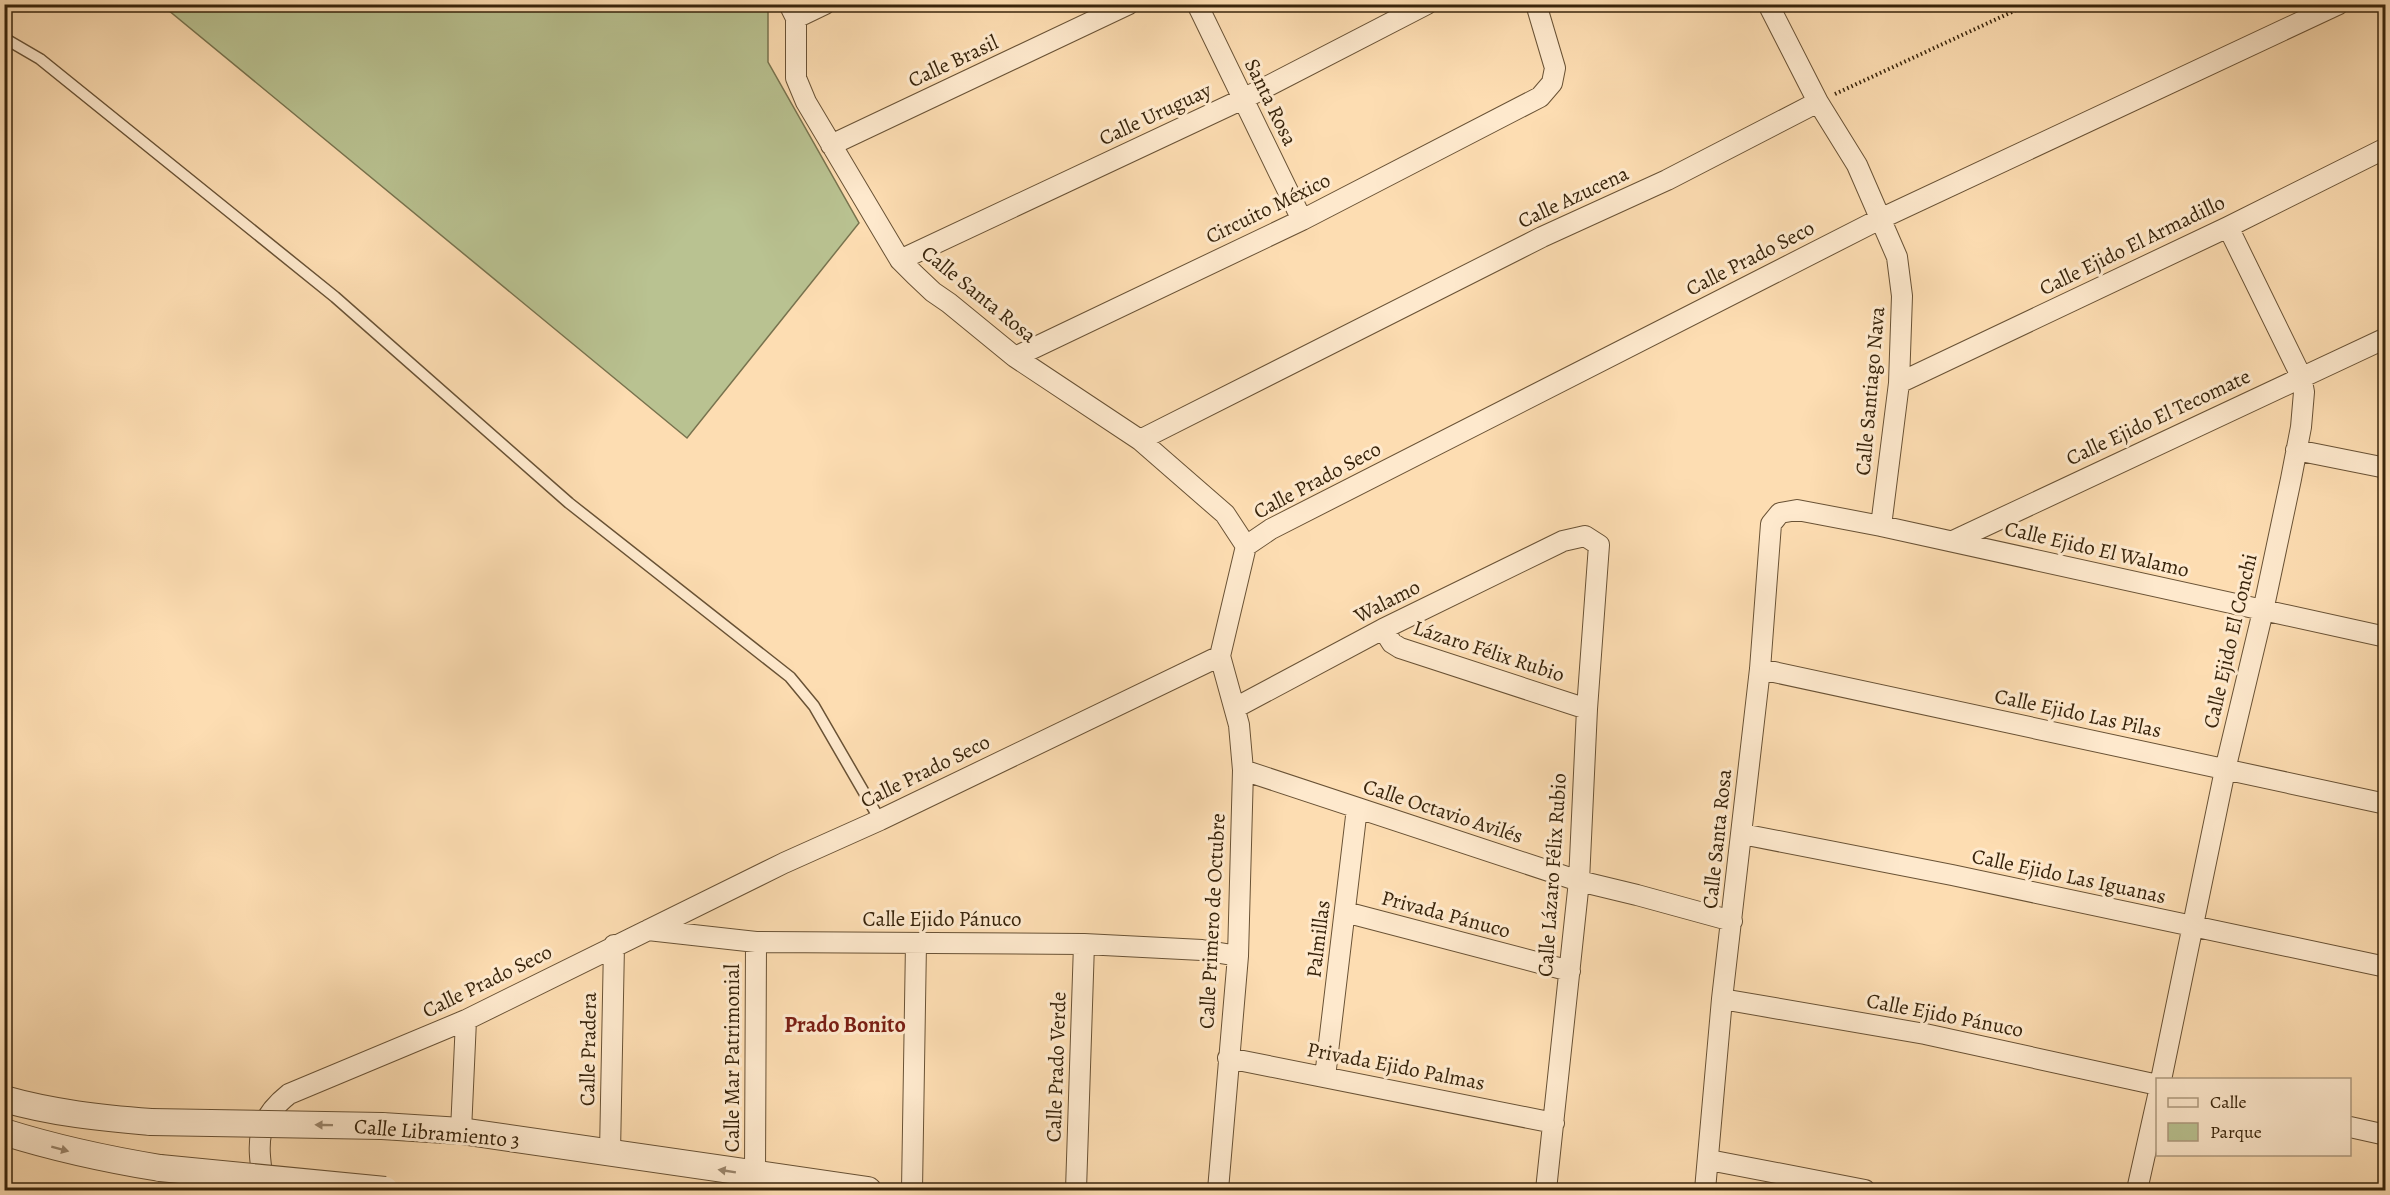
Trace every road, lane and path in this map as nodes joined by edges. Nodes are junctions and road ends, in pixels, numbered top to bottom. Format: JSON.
{"nodes":[{"id":1,"x":825,"y":4,"type":"edge"},
{"id":2,"x":1129,"y":4,"type":"edge"},
{"id":3,"x":1197,"y":4,"type":"edge"},
{"id":4,"x":1427,"y":4,"type":"edge"},
{"id":5,"x":1536,"y":4,"type":"edge"},
{"id":6,"x":1768,"y":4,"type":"edge"},
{"id":7,"x":2029,"y":4,"type":"edge"},
{"id":8,"x":2339,"y":4,"type":"edge"},
{"id":9,"x":792,"y":11,"type":"edge"},
{"id":10,"x":4,"y":38,"type":"edge"},
{"id":11,"x":1243,"y":99,"type":"junction"},
{"id":12,"x":1818,"y":102,"type":"junction"},
{"id":13,"x":831,"y":146,"type":"junction"},
{"id":14,"x":2385,"y":148,"type":"edge"},
{"id":15,"x":1880,"y":219,"type":"junction"},
{"id":16,"x":1302,"y":220,"type":"junction"},
{"id":17,"x":2228,"y":227,"type":"junction"},
{"id":18,"x":900,"y":260,"type":"junction"},
{"id":19,"x":2385,"y":338,"type":"edge"},
{"id":20,"x":1015,"y":357,"type":"junction"},
{"id":21,"x":2301,"y":376,"type":"junction"},
{"id":22,"x":1899,"y":383,"type":"junction"},
{"id":23,"x":1140,"y":440,"type":"junction"},
{"id":24,"x":2296,"y":450,"type":"junction"},
{"id":25,"x":2385,"y":468,"type":"edge"},
{"id":26,"x":1797,"y":510,"type":"joint"},
{"id":27,"x":1881,"y":526,"type":"junction"},
{"id":28,"x":1953,"y":542,"type":"junction"},
{"id":29,"x":1246,"y":546,"type":"junction"},
{"id":30,"x":1599,"y":563,"type":"joint"},
{"id":31,"x":2263,"y":611,"type":"junction"},
{"id":32,"x":1383,"y":629,"type":"junction"},
{"id":33,"x":2385,"y":637,"type":"edge"},
{"id":34,"x":1220,"y":656,"type":"junction"},
{"id":35,"x":1760,"y":669,"type":"junction"},
{"id":36,"x":1235,"y":708,"type":"junction"},
{"id":37,"x":1587,"y":709,"type":"junction"},
{"id":38,"x":1244,"y":770,"type":"junction"},
{"id":39,"x":2225,"y":770,"type":"junction"},
{"id":40,"x":2385,"y":804,"type":"edge"},
{"id":41,"x":1357,"y":807,"type":"junction"},
{"id":42,"x":880,"y":820,"type":"junction"},
{"id":43,"x":1742,"y":834,"type":"junction"},
{"id":44,"x":1579,"y":881,"type":"junction"},
{"id":45,"x":1345,"y":912,"type":"junction"},
{"id":46,"x":1732,"y":921,"type":"junction"},
{"id":47,"x":2191,"y":927,"type":"junction"},
{"id":48,"x":647,"y":930,"type":"junction"},
{"id":49,"x":756,"y":942,"type":"junction"},
{"id":50,"x":916,"y":943,"type":"junction"},
{"id":51,"x":1084,"y":944,"type":"junction"},
{"id":52,"x":614,"y":945,"type":"junction"},
{"id":53,"x":1238,"y":956,"type":"junction"},
{"id":54,"x":2385,"y":966,"type":"edge"},
{"id":55,"x":1570,"y":971,"type":"junction"},
{"id":56,"x":1722,"y":999,"type":"junction"},
{"id":57,"x":466,"y":1020,"type":"junction"},
{"id":58,"x":1228,"y":1058,"type":"junction"},
{"id":59,"x":1326,"y":1077,"type":"junction"},
{"id":60,"x":2161,"y":1078,"type":"edge"},
{"id":61,"x":2156,"y":1085,"type":"edge"},
{"id":62,"x":4,"y":1099,"type":"edge"},
{"id":63,"x":2156,"y":1101,"type":"edge"},
{"id":64,"x":1554,"y":1123,"type":"junction"},
{"id":65,"x":2351,"y":1127,"type":"edge"},
{"id":66,"x":461,"y":1131,"type":"junction"},
{"id":67,"x":4,"y":1132,"type":"edge"},
{"id":68,"x":2385,"y":1135,"type":"edge"},
{"id":69,"x":610,"y":1153,"type":"junction"},
{"id":70,"x":1709,"y":1160,"type":"junction"},
{"id":71,"x":755,"y":1175,"type":"junction"},
{"id":72,"x":386,"y":1190,"type":"edge"},
{"id":73,"x":264,"y":1191,"type":"edge"},
{"id":74,"x":868,"y":1191,"type":"edge"},
{"id":75,"x":912,"y":1191,"type":"edge"},
{"id":76,"x":1076,"y":1191,"type":"edge"},
{"id":77,"x":1218,"y":1191,"type":"edge"},
{"id":78,"x":1546,"y":1191,"type":"edge"},
{"id":79,"x":1706,"y":1191,"type":"edge"},
{"id":80,"x":1865,"y":1191,"type":"edge"},
{"id":81,"x":2137,"y":1191,"type":"edge"}],
"edges":[{"from":1,"to":9,"type":"street"},
{"from":2,"to":13,"type":"street","name":"Calle Brasil"},
{"from":3,"to":11,"type":"street","name":"Santa Rosa"},
{"from":4,"to":11,"type":"street","name":"Calle Uruguay"},
{"from":5,"to":16,"type":"street","name":"Circuito México"},
{"from":6,"to":12,"type":"street","name":"Calle Santiago Nava"},
{"from":7,"to":12,"type":"path"},
{"from":8,"to":15,"type":"street","name":"Calle Prado Seco"},
{"from":9,"to":13,"type":"street","name":"Calle Santa Rosa"},
{"from":10,"to":42,"type":"lane"},
{"from":11,"to":16,"type":"street","name":"Santa Rosa"},
{"from":11,"to":18,"type":"street","name":"Calle Uruguay"},
{"from":12,"to":15,"type":"street","name":"Calle Santiago Nava"},
{"from":12,"to":23,"type":"street","name":"Calle Azucena"},
{"from":13,"to":18,"type":"street","name":"Calle Santa Rosa"},
{"from":14,"to":17,"type":"street","name":"Calle Ejido El Armadillo"},
{"from":15,"to":22,"type":"street","name":"Calle Santiago Nava"},
{"from":15,"to":29,"type":"street","name":"Calle Prado Seco"},
{"from":16,"to":20,"type":"street","name":"Circuito México"},
{"from":17,"to":21,"type":"street","name":"Calle Ejido El Conchi"},
{"from":17,"to":22,"type":"street","name":"Calle Ejido El Armadillo"},
{"from":18,"to":20,"type":"street","name":"Calle Santa Rosa"},
{"from":19,"to":21,"type":"street","name":"Calle Ejido El Tecomate"},
{"from":20,"to":23,"type":"street","name":"Calle Santa Rosa"},
{"from":21,"to":24,"type":"street","name":"Calle Ejido El Conchi"},
{"from":21,"to":28,"type":"street","name":"Calle Ejido El Tecomate"},
{"from":22,"to":27,"type":"street","name":"Calle Santiago Nava"},
{"from":23,"to":29,"type":"street","name":"Calle Santa Rosa"},
{"from":24,"to":25,"type":"street"},
{"from":24,"to":31,"type":"street","name":"Calle Ejido El Conchi"},
{"from":26,"to":27,"type":"street","name":"Calle Ejido El Walamo"},
{"from":26,"to":35,"type":"street","name":"Calle Santa Rosa"},
{"from":27,"to":28,"type":"street","name":"Calle Ejido El Walamo"},
{"from":28,"to":31,"type":"street","name":"Calle Ejido El Walamo"},
{"from":29,"to":34,"type":"street","name":"Calle Prado Seco"},
{"from":30,"to":32,"type":"street","name":"Walamo"},
{"from":30,"to":37,"type":"street","name":"Calle Lázaro Félix Rubio"},
{"from":31,"to":33,"type":"street","name":"Calle Ejido El Walamo"},
{"from":31,"to":39,"type":"street","name":"Calle Ejido El Conchi"},
{"from":32,"to":36,"type":"street","name":"Walamo"},
{"from":32,"to":37,"type":"street","name":"Lázaro Félix Rubio"},
{"from":34,"to":36,"type":"street","name":"Calle Primero de Octubre"},
{"from":34,"to":42,"type":"street","name":"Calle Prado Seco"},
{"from":35,"to":39,"type":"street","name":"Calle Ejido Las Pilas"},
{"from":35,"to":43,"type":"street","name":"Calle Santa Rosa"},
{"from":36,"to":38,"type":"street","name":"Calle Primero de Octubre"},
{"from":37,"to":44,"type":"street","name":"Calle Lázaro Félix Rubio"},
{"from":38,"to":41,"type":"street","name":"Calle Octavio Avilés"},
{"from":38,"to":53,"type":"street","name":"Calle Primero de Octubre"},
{"from":39,"to":40,"type":"street","name":"Calle Ejido Las Pilas"},
{"from":39,"to":47,"type":"street","name":"Calle Ejido El Conchi"},
{"from":41,"to":44,"type":"street","name":"Calle Octavio Avilés"},
{"from":41,"to":45,"type":"street","name":"Palmillas"},
{"from":42,"to":48,"type":"street","name":"Calle Prado Seco"},
{"from":43,"to":46,"type":"street","name":"Calle Santa Rosa"},
{"from":43,"to":47,"type":"street","name":"Calle Ejido Las Iguanas"},
{"from":44,"to":46,"type":"street","name":"Calle Octavio Avilés"},
{"from":44,"to":55,"type":"street","name":"Calle Lázaro Félix Rubio"},
{"from":45,"to":55,"type":"street","name":"Privada Pánuco"},
{"from":45,"to":59,"type":"street","name":"Palmillas"},
{"from":46,"to":56,"type":"street","name":"Calle Santa Rosa"},
{"from":47,"to":54,"type":"street","name":"Calle Ejido Las Iguanas"},
{"from":47,"to":60,"type":"street","name":"Calle Ejido El Conchi"},
{"from":48,"to":49,"type":"street","name":"Calle Ejido Pánuco"},
{"from":48,"to":52,"type":"street","name":"Calle Prado Seco"},
{"from":49,"to":50,"type":"street","name":"Calle Ejido Pánuco"},
{"from":49,"to":71,"type":"street","name":"Calle Mar Patrimonial"},
{"from":50,"to":51,"type":"street","name":"Calle Ejido Pánuco"},
{"from":50,"to":75,"type":"street"},
{"from":51,"to":53,"type":"street","name":"Calle Ejido Pánuco"},
{"from":51,"to":76,"type":"street","name":"Calle Prado Verde"},
{"from":52,"to":57,"type":"street","name":"Calle Prado Seco"},
{"from":52,"to":69,"type":"street","name":"Calle Pradera"},
{"from":53,"to":58,"type":"street","name":"Calle Primero de Octubre"},
{"from":55,"to":64,"type":"street","name":"Calle Lázaro Félix Rubio"},
{"from":56,"to":61,"type":"street","name":"Calle Ejido Pánuco"},
{"from":56,"to":70,"type":"street","name":"Calle Santa Rosa"},
{"from":57,"to":66,"type":"street"},
{"from":57,"to":73,"type":"street","name":"Calle Prado Seco"},
{"from":58,"to":59,"type":"street","name":"Privada Ejido Palmas"},
{"from":58,"to":77,"type":"street","name":"Calle Primero de Octubre"},
{"from":59,"to":64,"type":"street","name":"Privada Ejido Palmas"},
{"from":66,"to":62,"type":"street","name":"Calle Libramiento 3","one_way":true,"bridge":true},
{"from":63,"to":81,"type":"street"},
{"from":64,"to":78,"type":"street","name":"Calle Lázaro Félix Rubio"},
{"from":65,"to":68,"type":"street"},
{"from":66,"to":69,"type":"street","name":"Calle Libramiento 3"},
{"from":67,"to":72,"type":"street","one_way":true,"bridge":true},
{"from":71,"to":69,"type":"street","name":"Calle Libramiento 3","one_way":true},
{"from":70,"to":79,"type":"street","name":"Calle Santa Rosa"},
{"from":70,"to":80,"type":"street"},
{"from":71,"to":74,"type":"street","name":"Calle Libramiento 3"}]}
